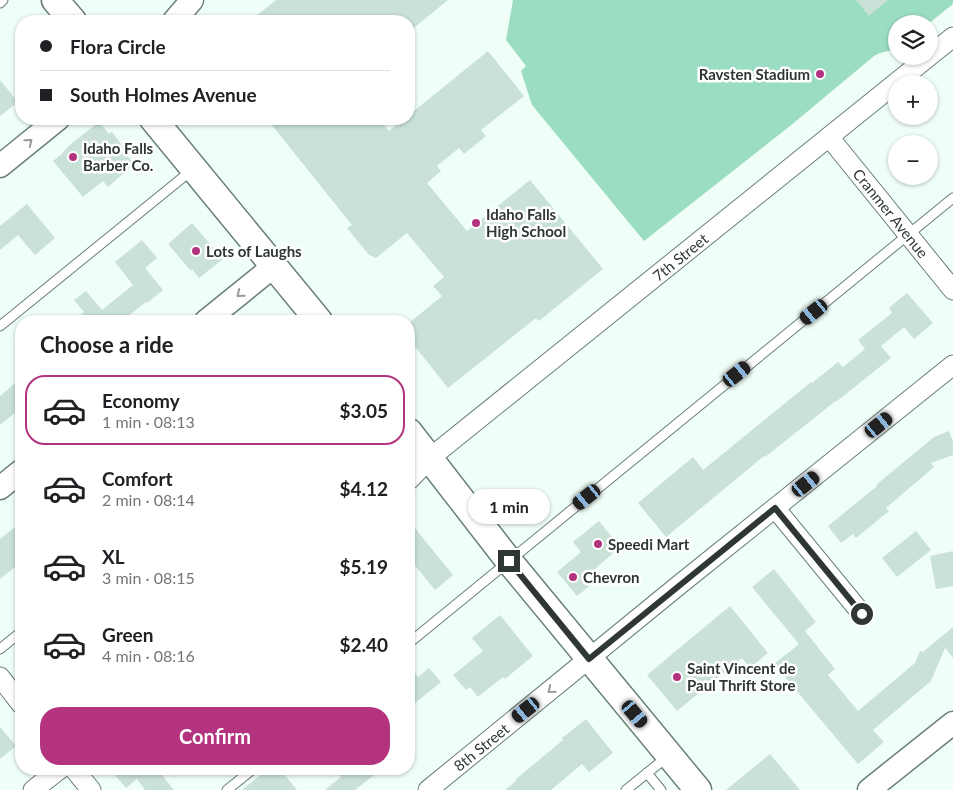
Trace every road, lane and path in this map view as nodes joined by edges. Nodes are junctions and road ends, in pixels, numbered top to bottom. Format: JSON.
{"nodes":[{"id":1,"x":3,"y":0,"type":"edge"},
{"id":2,"x":55,"y":0,"type":"edge"},
{"id":3,"x":192,"y":0,"type":"edge"},
{"id":4,"x":0,"y":3,"type":"edge"},
{"id":5,"x":68,"y":15,"type":"edge"},
{"id":6,"x":179,"y":15,"type":"edge"},
{"id":7,"x":953,"y":37,"type":"edge"},
{"id":8,"x":51,"y":125,"type":"edge"},
{"id":9,"x":158,"y":125,"type":"edge"},
{"id":10,"x":829,"y":137,"type":"junction"},
{"id":11,"x":0,"y":166,"type":"edge"},
{"id":12,"x":194,"y":169,"type":"junction"},
{"id":13,"x":953,"y":198,"type":"edge"},
{"id":14,"x":908,"y":234,"type":"junction"},
{"id":15,"x":274,"y":266,"type":"junction"},
{"id":16,"x":953,"y":290,"type":"edge"},
{"id":17,"x":213,"y":315,"type":"edge"},
{"id":18,"x":315,"y":315,"type":"edge"},
{"id":19,"x":0,"y":326,"type":"edge"},
{"id":20,"x":953,"y":365,"type":"edge"},
{"id":21,"x":415,"y":439,"type":"edge"},
{"id":22,"x":430,"y":458,"type":"junction"},
{"id":23,"x":415,"y":474,"type":"edge"},
{"id":24,"x":15,"y":475,"type":"edge"},
{"id":25,"x":0,"y":488,"type":"edge"},
{"id":26,"x":775,"y":508,"type":"junction"},
{"id":27,"x":509,"y":561,"type":"junction"},
{"id":28,"x":862,"y":614,"type":"dead end"},
{"id":29,"x":15,"y":637,"type":"edge"},
{"id":30,"x":415,"y":638,"type":"edge"},
{"id":31,"x":0,"y":649,"type":"edge"},
{"id":32,"x":589,"y":659,"type":"junction"},
{"id":33,"x":0,"y":677,"type":"edge"},
{"id":34,"x":15,"y":696,"type":"edge"},
{"id":35,"x":953,"y":724,"type":"edge"},
{"id":36,"x":670,"y":755,"type":"junction"},
{"id":37,"x":647,"y":773,"type":"junction"},
{"id":38,"x":52,"y":775,"type":"edge"},
{"id":39,"x":79,"y":775,"type":"edge"},
{"id":40,"x":246,"y":775,"type":"edge"},
{"id":41,"x":33,"y":790,"type":"edge"},
{"id":42,"x":91,"y":790,"type":"edge"},
{"id":43,"x":227,"y":790,"type":"edge"},
{"id":44,"x":428,"y":790,"type":"edge"},
{"id":45,"x":626,"y":790,"type":"edge"},
{"id":46,"x":661,"y":790,"type":"edge"},
{"id":47,"x":698,"y":790,"type":"edge"},
{"id":48,"x":868,"y":790,"type":"edge"}],
"edges":[{"from":1,"to":4,"type":"lane"},
{"from":2,"to":5,"type":"main road"},
{"from":3,"to":6,"type":"street"},
{"from":7,"to":10,"type":"street","name":"7th Street"},
{"from":11,"to":8,"type":"street","one_way":true},
{"from":9,"to":12,"type":"main road"},
{"from":10,"to":14,"type":"street","name":"Cranmer Avenue"},
{"from":10,"to":22,"type":"street","name":"7th Street"},
{"from":12,"to":15,"type":"main road"},
{"from":12,"to":19,"type":"lane"},
{"from":13,"to":14,"type":"lane"},
{"from":14,"to":16,"type":"street","name":"Cranmer Avenue"},
{"from":14,"to":27,"type":"lane"},
{"from":15,"to":17,"type":"street","one_way":true},
{"from":15,"to":18,"type":"main road"},
{"from":20,"to":26,"type":"street","name":"8th Street"},
{"from":21,"to":22,"type":"main road"},
{"from":22,"to":23,"type":"street","name":"7th Street"},
{"from":22,"to":27,"type":"main road"},
{"from":24,"to":25,"type":"street"},
{"from":26,"to":28,"type":"street"},
{"from":26,"to":32,"type":"street","name":"8th Street"},
{"from":27,"to":30,"type":"lane"},
{"from":27,"to":32,"type":"main road"},
{"from":29,"to":31,"type":"lane"},
{"from":32,"to":36,"type":"main road"},
{"from":32,"to":44,"type":"street","name":"8th Street","one_way":true},
{"from":33,"to":34,"type":"street"},
{"from":35,"to":48,"type":"street"},
{"from":36,"to":37,"type":"lane"},
{"from":36,"to":47,"type":"main road"},
{"from":37,"to":45,"type":"lane"},
{"from":37,"to":46,"type":"lane"},
{"from":38,"to":41,"type":"street"},
{"from":39,"to":42,"type":"street"},
{"from":40,"to":43,"type":"lane"}]}
